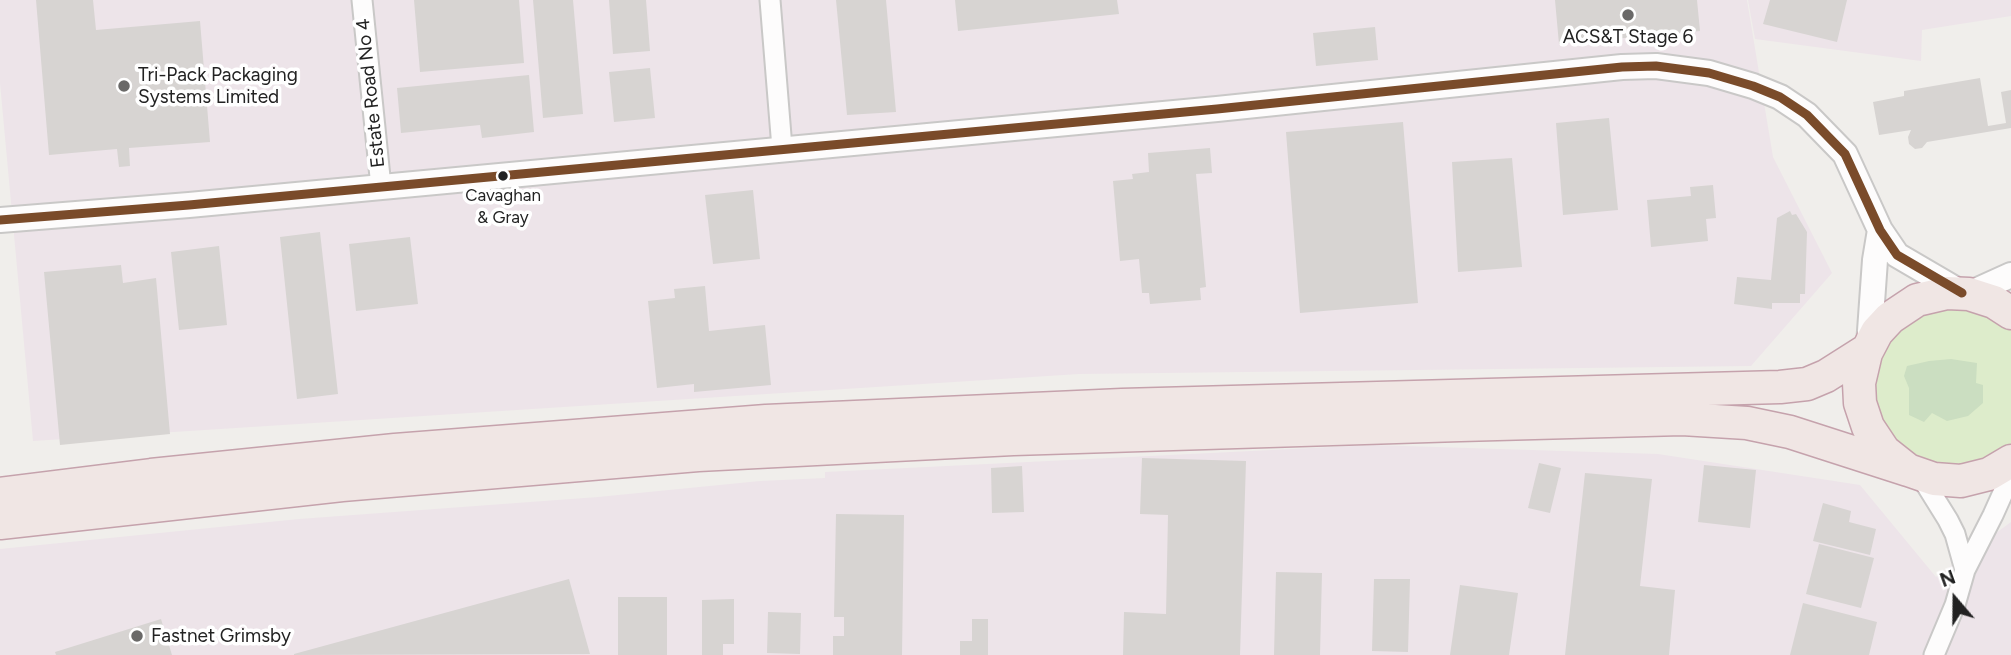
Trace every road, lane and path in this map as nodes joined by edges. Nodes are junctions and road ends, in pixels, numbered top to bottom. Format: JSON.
{"nodes":[{"id":1,"x":362,"y":0,"type":"edge"},
{"id":2,"x":770,"y":0,"type":"edge"},
{"id":3,"x":782,"y":148,"type":"junction"},
{"id":4,"x":381,"y":187,"type":"junction"},
{"id":5,"x":0,"y":220,"type":"edge"},
{"id":6,"x":1880,"y":230,"type":"junction"},
{"id":7,"x":2011,"y":275,"type":"edge"},
{"id":8,"x":1966,"y":294,"type":"junction"},
{"id":9,"x":2011,"y":313,"type":"edge"},
{"id":10,"x":1868,"y":347,"type":"junction"},
{"id":11,"x":2011,"y":461,"type":"edge"},
{"id":12,"x":1914,"y":472,"type":"junction"},
{"id":13,"x":2011,"y":475,"type":"edge"},
{"id":14,"x":0,"y":494,"type":"edge"},
{"id":15,"x":0,"y":523,"type":"edge"},
{"id":16,"x":1965,"y":570,"type":"junction"},
{"id":17,"x":1934,"y":655,"type":"edge"}],
"edges":[{"from":1,"to":4,"type":"street","name":"Estate Road No 4"},
{"from":2,"to":3,"type":"street"},
{"from":3,"to":4,"type":"street"},
{"from":3,"to":6,"type":"street"},
{"from":4,"to":5,"type":"street"},
{"from":6,"to":8,"type":"street"},
{"from":6,"to":10,"type":"street"},
{"from":7,"to":8,"type":"street"},
{"from":8,"to":9,"type":"highway"},
{"from":8,"to":10,"type":"highway"},
{"from":10,"to":12,"type":"highway"},
{"from":10,"to":14,"type":"highway"},
{"from":11,"to":12,"type":"highway"},
{"from":12,"to":15,"type":"highway"},
{"from":12,"to":16,"type":"street"},
{"from":13,"to":16,"type":"street"},
{"from":16,"to":17,"type":"street"}]}
